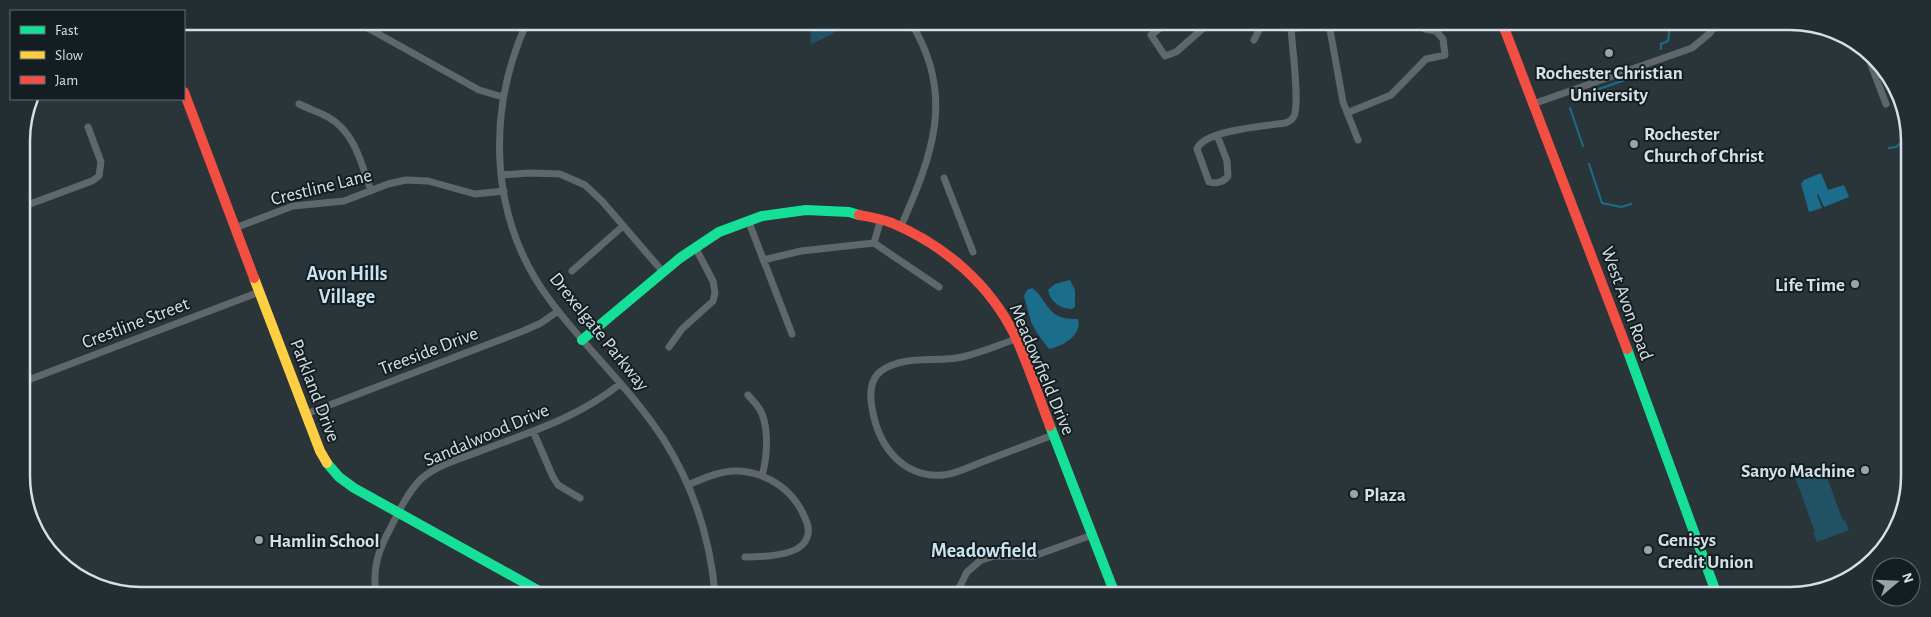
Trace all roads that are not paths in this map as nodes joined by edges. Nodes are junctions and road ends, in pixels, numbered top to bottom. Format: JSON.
{"nodes":[{"id":1,"x":371,"y":30,"type":"edge"},
{"id":2,"x":524,"y":30,"type":"edge"},
{"id":3,"x":915,"y":30,"type":"edge"},
{"id":4,"x":1158,"y":30,"type":"edge"},
{"id":5,"x":1201,"y":30,"type":"edge"},
{"id":6,"x":1259,"y":30,"type":"edge"},
{"id":7,"x":1291,"y":30,"type":"edge"},
{"id":8,"x":1330,"y":30,"type":"edge"},
{"id":9,"x":1437,"y":30,"type":"edge"},
{"id":10,"x":1505,"y":30,"type":"edge"},
{"id":11,"x":1712,"y":30,"type":"edge"},
{"id":12,"x":1254,"y":40,"type":"dead end"},
{"id":13,"x":1873,"y":68,"type":"edge"},
{"id":14,"x":1879,"y":76,"type":"edge"},
{"id":15,"x":1876,"y":77,"type":"junction"},
{"id":16,"x":185,"y":95,"type":"edge"},
{"id":17,"x":503,"y":97,"type":"junction"},
{"id":18,"x":299,"y":104,"type":"dead end"},
{"id":19,"x":1533,"y":104,"type":"junction"},
{"id":20,"x":1886,"y":104,"type":"dead end"},
{"id":21,"x":1347,"y":113,"type":"junction"},
{"id":22,"x":88,"y":127,"type":"dead end"},
{"id":23,"x":1217,"y":135,"type":"junction"},
{"id":24,"x":1358,"y":140,"type":"dead end"},
{"id":25,"x":501,"y":175,"type":"junction"},
{"id":26,"x":944,"y":178,"type":"dead end"},
{"id":27,"x":371,"y":191,"type":"junction"},
{"id":28,"x":504,"y":191,"type":"junction"},
{"id":29,"x":30,"y":204,"type":"edge"},
{"id":30,"x":881,"y":219,"type":"junction"},
{"id":31,"x":748,"y":220,"type":"junction"},
{"id":32,"x":623,"y":226,"type":"junction"},
{"id":33,"x":901,"y":226,"type":"junction"},
{"id":34,"x":236,"y":228,"type":"junction"},
{"id":35,"x":874,"y":243,"type":"junction"},
{"id":36,"x":694,"y":247,"type":"junction"},
{"id":37,"x":973,"y":252,"type":"dead end"},
{"id":38,"x":763,"y":260,"type":"junction"},
{"id":39,"x":572,"y":270,"type":"dead end"},
{"id":40,"x":663,"y":272,"type":"junction"},
{"id":41,"x":938,"y":287,"type":"dead end"},
{"id":42,"x":259,"y":292,"type":"junction"},
{"id":43,"x":558,"y":311,"type":"junction"},
{"id":44,"x":792,"y":334,"type":"dead end"},
{"id":45,"x":1016,"y":339,"type":"junction"},
{"id":46,"x":582,"y":340,"type":"junction"},
{"id":47,"x":669,"y":348,"type":"dead end"},
{"id":48,"x":30,"y":379,"type":"edge"},
{"id":49,"x":620,"y":384,"type":"junction"},
{"id":50,"x":748,"y":395,"type":"dead end"},
{"id":51,"x":306,"y":414,"type":"junction"},
{"id":52,"x":533,"y":431,"type":"junction"},
{"id":53,"x":1053,"y":435,"type":"junction"},
{"id":54,"x":762,"y":476,"type":"junction"},
{"id":55,"x":688,"y":485,"type":"junction"},
{"id":56,"x":580,"y":498,"type":"dead end"},
{"id":57,"x":399,"y":512,"type":"junction"},
{"id":58,"x":1092,"y":535,"type":"junction"},
{"id":59,"x":746,"y":557,"type":"dead end"},
{"id":60,"x":375,"y":587,"type":"edge"},
{"id":61,"x":532,"y":587,"type":"edge"},
{"id":62,"x":714,"y":587,"type":"edge"},
{"id":63,"x":960,"y":587,"type":"edge"},
{"id":64,"x":1112,"y":587,"type":"edge"},
{"id":65,"x":1714,"y":587,"type":"edge"}],
"edges":[{"from":1,"to":17,"type":"street"},
{"from":2,"to":17,"type":"street","name":"Drexelgate Parkway"},
{"from":3,"to":33,"type":"street"},
{"from":4,"to":5,"type":"street"},
{"from":6,"to":12,"type":"street"},
{"from":7,"to":23,"type":"street"},
{"from":8,"to":21,"type":"street"},
{"from":9,"to":21,"type":"street"},
{"from":10,"to":19,"type":"street","name":"West Avon Road"},
{"from":11,"to":19,"type":"street"},
{"from":13,"to":15,"type":"street"},
{"from":14,"to":15,"type":"street"},
{"from":15,"to":20,"type":"street"},
{"from":16,"to":34,"type":"street","name":"Parkland Drive"},
{"from":17,"to":25,"type":"street","name":"Drexelgate Parkway"},
{"from":18,"to":27,"type":"street"},
{"from":19,"to":65,"type":"street","name":"West Avon Road"},
{"from":21,"to":24,"type":"street"},
{"from":22,"to":29,"type":"street"},
{"from":23,"to":23,"type":"street"},
{"from":25,"to":28,"type":"street","name":"Drexelgate Parkway"},
{"from":25,"to":32,"type":"street"},
{"from":26,"to":37,"type":"street"},
{"from":27,"to":28,"type":"street","name":"Crestline Lane"},
{"from":27,"to":34,"type":"street","name":"Crestline Lane"},
{"from":28,"to":43,"type":"street","name":"Drexelgate Parkway"},
{"from":30,"to":31,"type":"street","name":"Meadowfield Drive"},
{"from":30,"to":33,"type":"street","name":"Meadowfield Drive"},
{"from":30,"to":35,"type":"street"},
{"from":31,"to":36,"type":"street","name":"Meadowfield Drive"},
{"from":31,"to":38,"type":"street"},
{"from":32,"to":39,"type":"street"},
{"from":32,"to":40,"type":"street"},
{"from":33,"to":45,"type":"street","name":"Meadowfield Drive"},
{"from":34,"to":42,"type":"street","name":"Parkland Drive"},
{"from":35,"to":38,"type":"street"},
{"from":35,"to":41,"type":"street"},
{"from":36,"to":40,"type":"street","name":"Meadowfield Drive"},
{"from":36,"to":47,"type":"street"},
{"from":38,"to":44,"type":"street"},
{"from":40,"to":46,"type":"street","name":"Meadowfield Drive"},
{"from":42,"to":48,"type":"street","name":"Crestline Street"},
{"from":42,"to":51,"type":"street","name":"Parkland Drive"},
{"from":43,"to":46,"type":"street","name":"Drexelgate Parkway"},
{"from":43,"to":51,"type":"street","name":"Treeside Drive"},
{"from":45,"to":53,"type":"street","name":"Meadowfield Drive"},
{"from":45,"to":53,"type":"street"},
{"from":46,"to":49,"type":"street","name":"Drexelgate Parkway"},
{"from":49,"to":52,"type":"street","name":"Sandalwood Drive"},
{"from":49,"to":55,"type":"street","name":"Drexelgate Parkway"},
{"from":50,"to":54,"type":"street"},
{"from":51,"to":57,"type":"street","name":"Parkland Drive"},
{"from":52,"to":56,"type":"street"},
{"from":52,"to":57,"type":"street","name":"Sandalwood Drive"},
{"from":53,"to":58,"type":"street","name":"Meadowfield Drive"},
{"from":54,"to":55,"type":"street"},
{"from":54,"to":59,"type":"street"},
{"from":55,"to":62,"type":"street","name":"Drexelgate Parkway"},
{"from":57,"to":60,"type":"street","name":"Sandalwood Drive"},
{"from":57,"to":61,"type":"street","name":"Parkland Drive"},
{"from":58,"to":63,"type":"street"},
{"from":58,"to":64,"type":"street","name":"Meadowfield Drive"}]}
